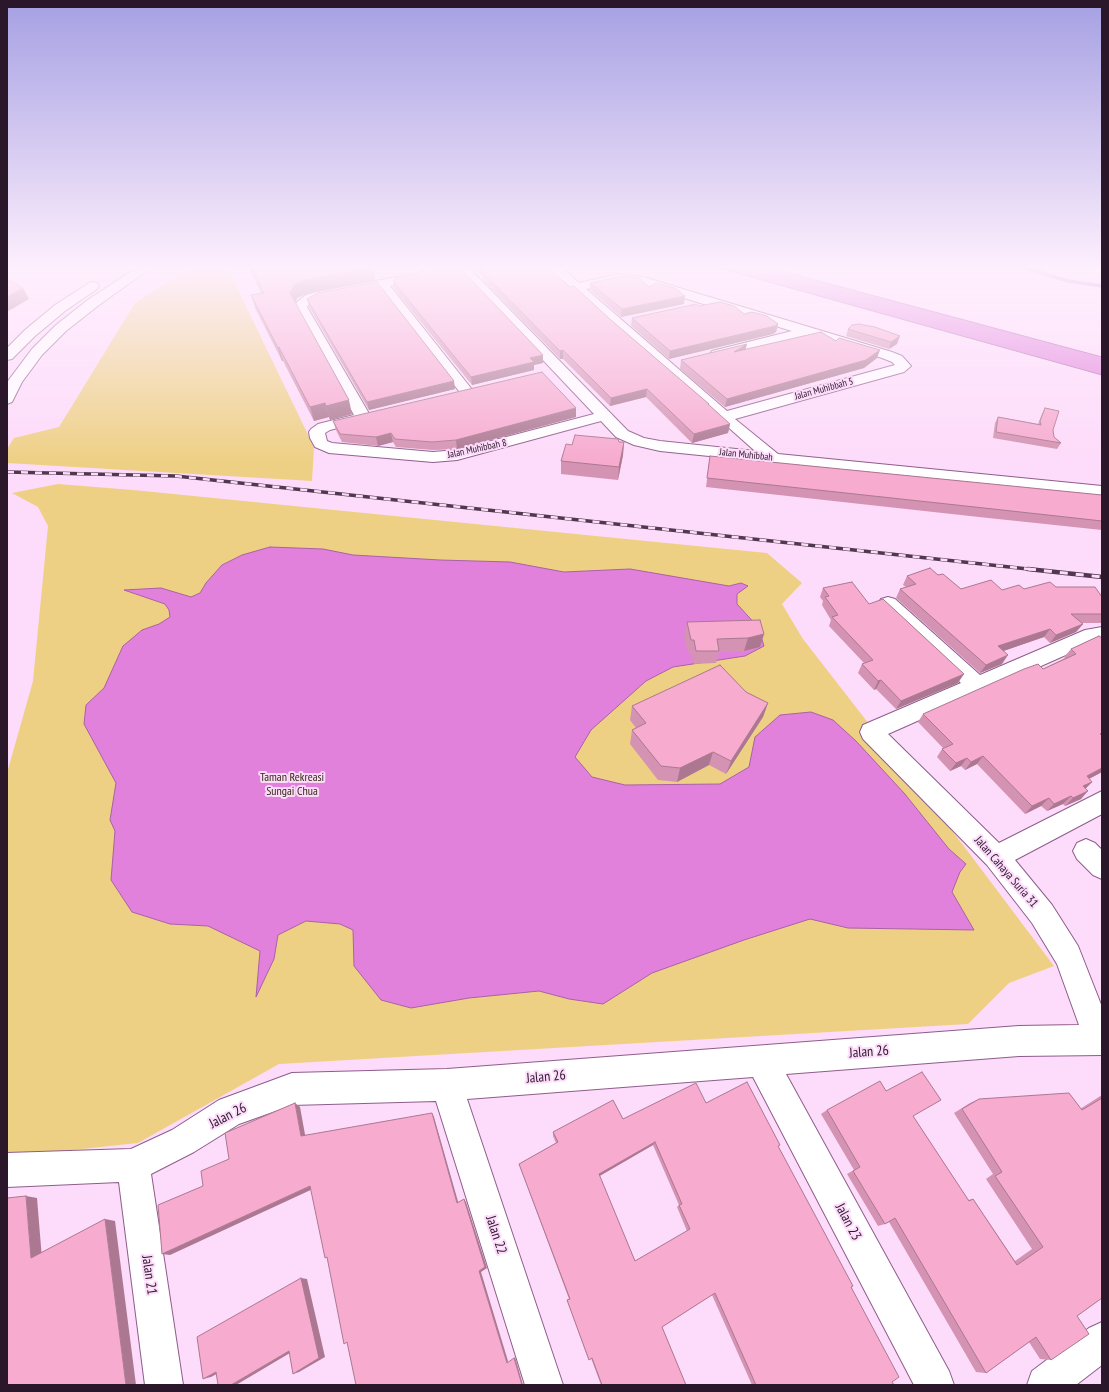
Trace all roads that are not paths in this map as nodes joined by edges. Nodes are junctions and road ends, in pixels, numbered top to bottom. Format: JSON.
{"nodes":[{"id":1,"x":31,"y":332,"type":"edge"},
{"id":2,"x":57,"y":332,"type":"edge"},
{"id":3,"x":315,"y":332,"type":"edge"},
{"id":4,"x":420,"y":332,"type":"edge"},
{"id":5,"x":518,"y":332,"type":"edge"},
{"id":6,"x":626,"y":332,"type":"edge"},
{"id":7,"x":803,"y":332,"type":"edge"},
{"id":8,"x":810,"y":332,"type":"edge"},
{"id":9,"x":7,"y":356,"type":"edge"},
{"id":10,"x":703,"y":357,"type":"edge"},
{"id":11,"x":681,"y":362,"type":"edge"},
{"id":12,"x":666,"y":366,"type":"junction"},
{"id":13,"x":481,"y":389,"type":"edge"},
{"id":14,"x":467,"y":392,"type":"junction"},
{"id":15,"x":452,"y":396,"type":"edge"},
{"id":16,"x":7,"y":399,"type":"edge"},
{"id":17,"x":378,"y":414,"type":"edge"},
{"id":18,"x":604,"y":416,"type":"junction"},
{"id":19,"x":363,"y":417,"type":"junction"},
{"id":20,"x":724,"y":417,"type":"junction"},
{"id":21,"x":773,"y":458,"type":"junction"},
{"id":22,"x":1102,"y":491,"type":"edge"},
{"id":23,"x":888,"y":604,"type":"edge"},
{"id":24,"x":1102,"y":634,"type":"edge"},
{"id":25,"x":977,"y":685,"type":"junction"},
{"id":26,"x":1102,"y":802,"type":"edge"},
{"id":27,"x":996,"y":857,"type":"junction"},
{"id":28,"x":1101,"y":1040,"type":"edge"},
{"id":29,"x":761,"y":1060,"type":"junction"},
{"id":30,"x":447,"y":1085,"type":"junction"},
{"id":31,"x":133,"y":1165,"type":"junction"},
{"id":32,"x":7,"y":1170,"type":"edge"},
{"id":33,"x":1102,"y":1341,"type":"edge"},
{"id":34,"x":164,"y":1385,"type":"edge"},
{"id":35,"x":544,"y":1385,"type":"edge"},
{"id":36,"x":935,"y":1385,"type":"edge"},
{"id":37,"x":1046,"y":1385,"type":"edge"}],
"edges":[{"from":1,"to":9,"type":"main road"},
{"from":2,"to":16,"type":"main road"},
{"from":3,"to":19,"type":"main road"},
{"from":4,"to":14,"type":"main road"},
{"from":5,"to":18,"type":"main road","name":"Jalan Muhibbah"},
{"from":6,"to":12,"type":"main road"},
{"from":7,"to":10,"type":"main road"},
{"from":8,"to":20,"type":"main road","name":"Jalan Muhibbah 5"},
{"from":11,"to":12,"type":"main road"},
{"from":12,"to":20,"type":"main road"},
{"from":13,"to":14,"type":"main road"},
{"from":14,"to":15,"type":"main road"},
{"from":17,"to":19,"type":"main road"},
{"from":18,"to":19,"type":"main road","name":"Jalan Muhibbah 8"},
{"from":18,"to":21,"type":"main road","name":"Jalan Muhibbah"},
{"from":20,"to":21,"type":"main road"},
{"from":21,"to":22,"type":"main road","name":"Jalan Muhibbah"},
{"from":23,"to":25,"type":"main road"},
{"from":24,"to":25,"type":"main road"},
{"from":25,"to":27,"type":"main road","name":"Jalan Cahaya Suria 31"},
{"from":26,"to":27,"type":"main road"},
{"from":27,"to":28,"type":"main road","name":"Jalan Cahaya Suria 31"},
{"from":28,"to":29,"type":"main road","name":"Jalan 26"},
{"from":29,"to":30,"type":"main road","name":"Jalan 26"},
{"from":29,"to":36,"type":"main road","name":"Jalan 23"},
{"from":30,"to":31,"type":"main road","name":"Jalan 26"},
{"from":30,"to":35,"type":"main road","name":"Jalan 22"},
{"from":31,"to":32,"type":"main road","name":"Jalan 26"},
{"from":31,"to":34,"type":"main road","name":"Jalan 21"},
{"from":33,"to":37,"type":"main road"}]}
